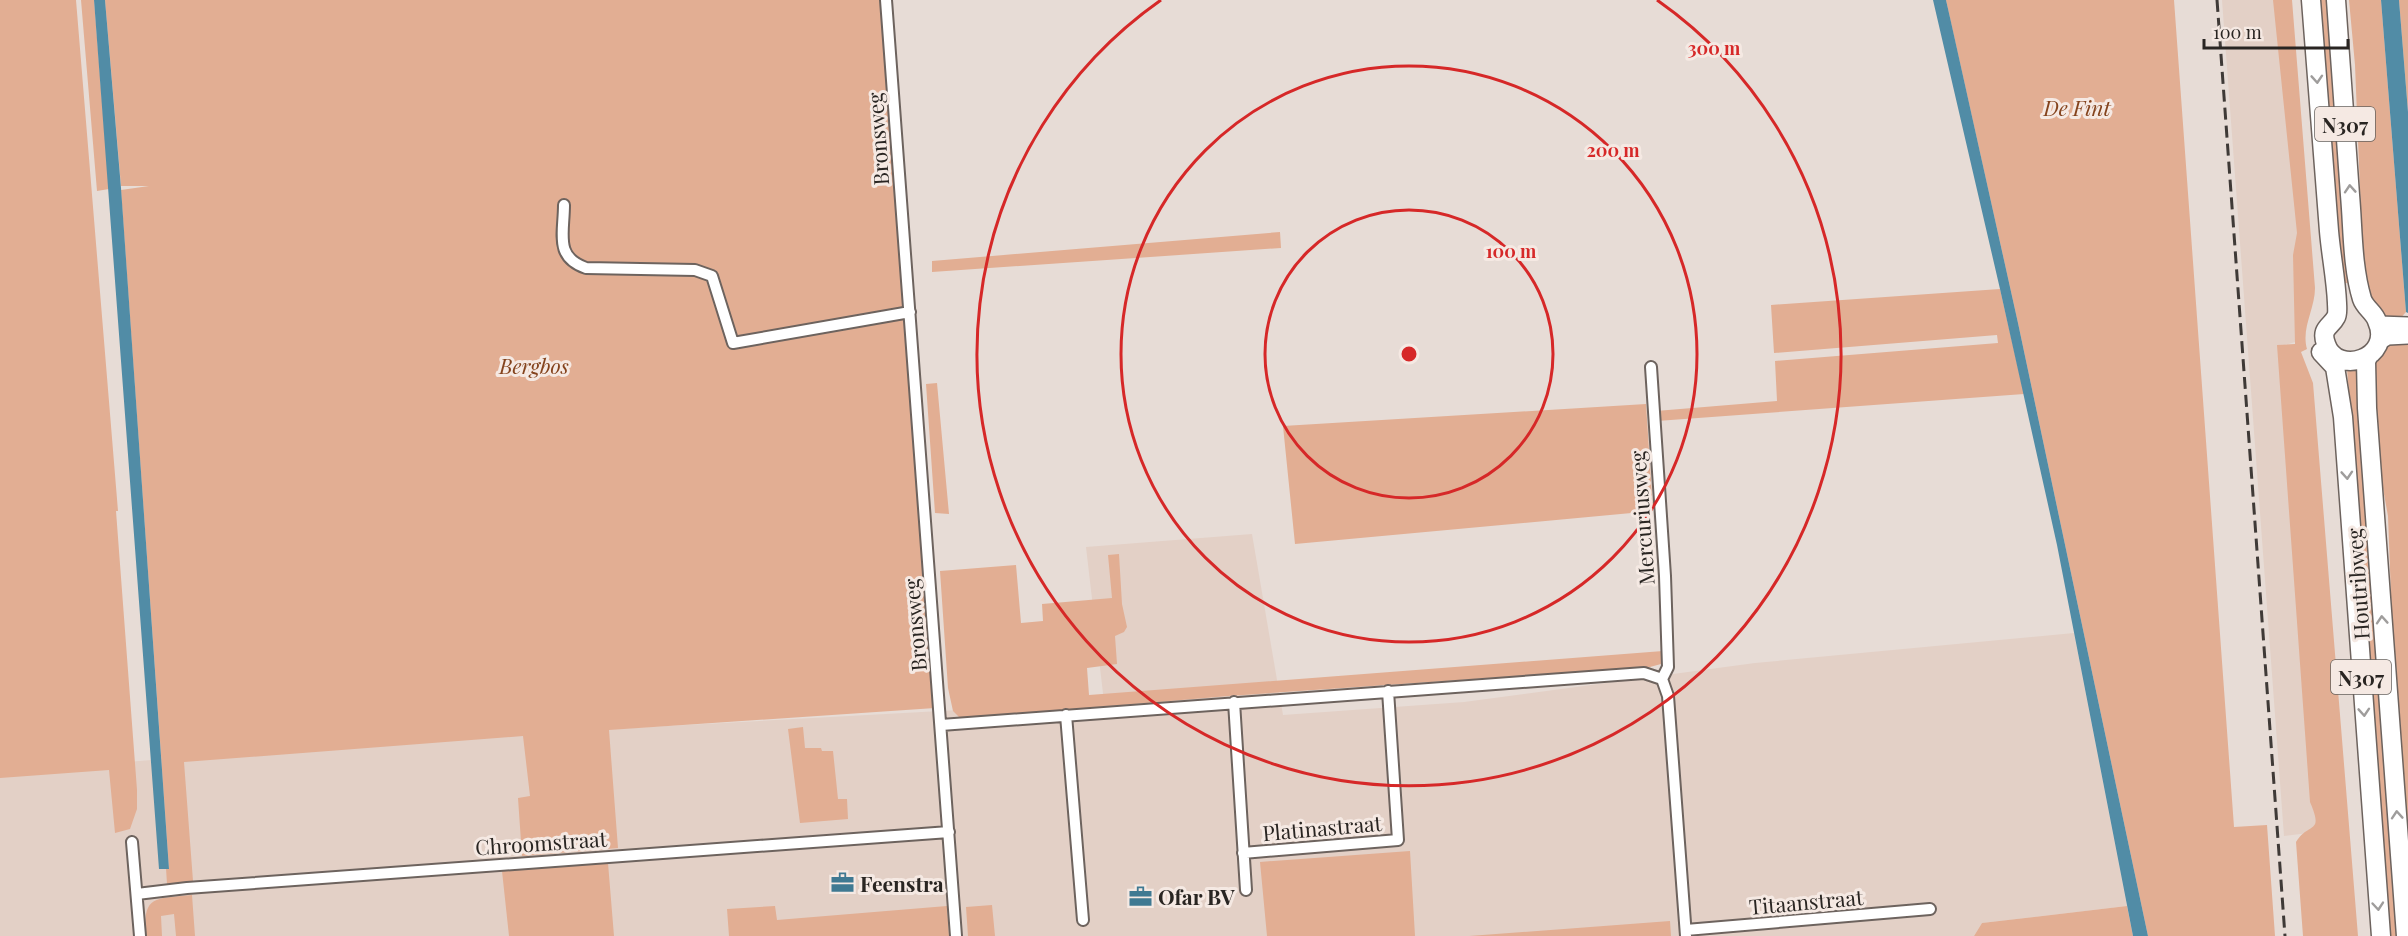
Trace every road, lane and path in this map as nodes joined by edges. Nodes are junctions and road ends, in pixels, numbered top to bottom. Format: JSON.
{"nodes":[{"id":1,"x":886,"y":0,"type":"edge"},
{"id":2,"x":2311,"y":0,"type":"edge"},
{"id":3,"x":2336,"y":0,"type":"edge"},
{"id":4,"x":564,"y":205,"type":"dead end"},
{"id":5,"x":2333,"y":311,"type":"junction"},
{"id":6,"x":910,"y":312,"type":"junction"},
{"id":7,"x":2371,"y":322,"type":"junction"},
{"id":8,"x":2408,"y":325,"type":"edge"},
{"id":9,"x":2408,"y":336,"type":"edge"},
{"id":10,"x":2332,"y":358,"type":"junction"},
{"id":11,"x":2364,"y":358,"type":"junction"},
{"id":12,"x":1651,"y":367,"type":"dead end"},
{"id":13,"x":1662,"y":679,"type":"junction"},
{"id":14,"x":1388,"y":691,"type":"junction"},
{"id":15,"x":1233,"y":702,"type":"junction"},
{"id":16,"x":1066,"y":715,"type":"junction"},
{"id":17,"x":941,"y":725,"type":"junction"},
{"id":18,"x":949,"y":832,"type":"junction"},
{"id":19,"x":132,"y":842,"type":"dead end"},
{"id":20,"x":1244,"y":853,"type":"junction"},
{"id":21,"x":1246,"y":890,"type":"dead end"},
{"id":22,"x":138,"y":894,"type":"junction"},
{"id":23,"x":1930,"y":909,"type":"dead end"},
{"id":24,"x":1083,"y":920,"type":"dead end"},
{"id":25,"x":1686,"y":933,"type":"edge"},
{"id":26,"x":140,"y":936,"type":"edge"},
{"id":27,"x":956,"y":936,"type":"edge"},
{"id":28,"x":2381,"y":936,"type":"edge"},
{"id":29,"x":2406,"y":936,"type":"edge"}],
"edges":[{"from":1,"to":6,"type":"street","name":"Bronsweg"},
{"from":2,"to":5,"type":"main road","number":"N307","one_way":true},
{"from":7,"to":3,"type":"main road","number":"N307","one_way":true},
{"from":4,"to":6,"type":"street"},
{"from":5,"to":7,"type":"main road"},
{"from":5,"to":10,"type":"main road","number":"N307"},
{"from":6,"to":17,"type":"street","name":"Bronsweg"},
{"from":7,"to":8,"type":"main road"},
{"from":7,"to":9,"type":"main road"},
{"from":7,"to":11,"type":"main road"},
{"from":10,"to":11,"type":"main road"},
{"from":10,"to":28,"type":"main road","name":"Houtribweg","number":"N307","one_way":true},
{"from":29,"to":11,"type":"main road","name":"Houtribweg","number":"N307","one_way":true},
{"from":12,"to":13,"type":"street","name":"Mercuriusweg"},
{"from":13,"to":14,"type":"street"},
{"from":13,"to":25,"type":"street"},
{"from":14,"to":15,"type":"street"},
{"from":14,"to":20,"type":"street","name":"Platinastraat"},
{"from":15,"to":16,"type":"street"},
{"from":15,"to":20,"type":"street","name":"Platinastraat"},
{"from":16,"to":17,"type":"street"},
{"from":16,"to":24,"type":"street"},
{"from":17,"to":18,"type":"street","name":"Bronsweg"},
{"from":18,"to":22,"type":"street","name":"Chroomstraat"},
{"from":18,"to":27,"type":"street","name":"Bronsweg"},
{"from":19,"to":22,"type":"street"},
{"from":20,"to":21,"type":"street","name":"Platinastraat"},
{"from":22,"to":26,"type":"street"},
{"from":23,"to":25,"type":"street","name":"Titaanstraat"}]}
